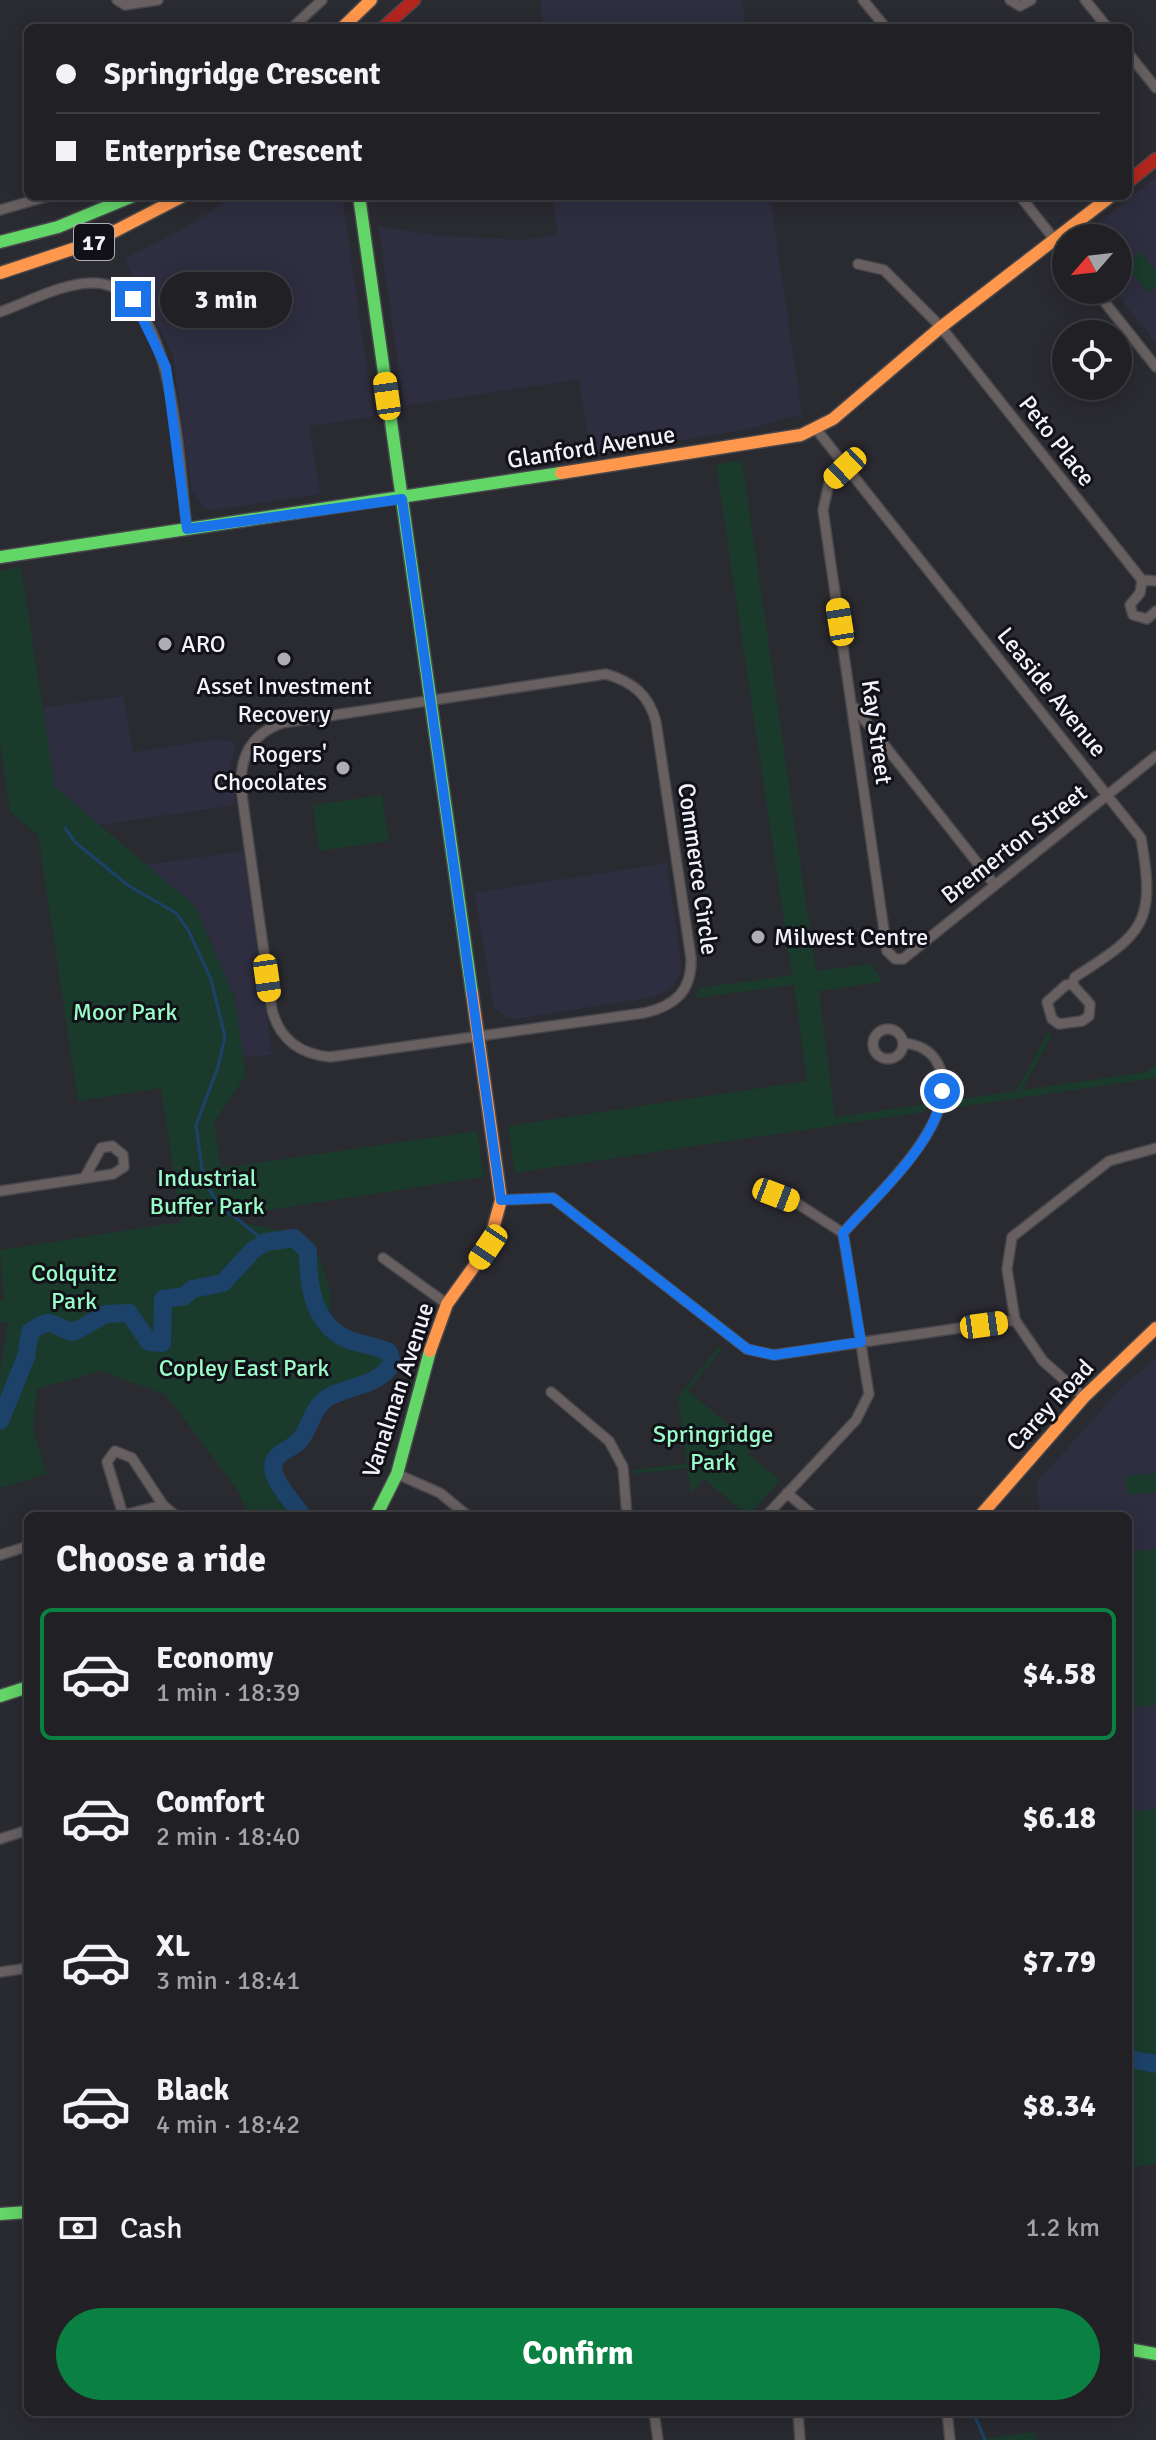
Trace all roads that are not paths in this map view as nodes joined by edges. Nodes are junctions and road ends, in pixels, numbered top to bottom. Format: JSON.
{"nodes":[{"id":1,"x":117,"y":0,"type":"edge"},
{"id":2,"x":158,"y":0,"type":"edge"},
{"id":3,"x":322,"y":0,"type":"edge"},
{"id":4,"x":371,"y":0,"type":"edge"},
{"id":5,"x":414,"y":0,"type":"edge"},
{"id":6,"x":427,"y":0,"type":"edge"},
{"id":7,"x":863,"y":0,"type":"edge"},
{"id":8,"x":1010,"y":0,"type":"edge"},
{"id":9,"x":1031,"y":0,"type":"edge"},
{"id":10,"x":1085,"y":0,"type":"edge"},
{"id":11,"x":296,"y":24,"type":"edge"},
{"id":12,"x":346,"y":24,"type":"edge"},
{"id":13,"x":387,"y":24,"type":"edge"},
{"id":14,"x":403,"y":24,"type":"edge"},
{"id":15,"x":883,"y":24,"type":"edge"},
{"id":16,"x":1105,"y":24,"type":"edge"},
{"id":17,"x":1132,"y":58,"type":"edge"},
{"id":18,"x":1156,"y":88,"type":"edge"},
{"id":19,"x":1156,"y":159,"type":"edge"},
{"id":20,"x":1132,"y":179,"type":"edge"},
{"id":21,"x":35,"y":200,"type":"edge"},
{"id":22,"x":123,"y":200,"type":"edge"},
{"id":23,"x":176,"y":200,"type":"edge"},
{"id":24,"x":190,"y":200,"type":"edge"},
{"id":25,"x":360,"y":200,"type":"edge"},
{"id":26,"x":1023,"y":200,"type":"edge"},
{"id":27,"x":1106,"y":200,"type":"edge"},
{"id":28,"x":0,"y":210,"type":"edge"},
{"id":29,"x":1075,"y":224,"type":"edge"},
{"id":30,"x":1052,"y":236,"type":"edge"},
{"id":31,"x":0,"y":242,"type":"edge"},
{"id":32,"x":1052,"y":242,"type":"edge"},
{"id":33,"x":68,"y":253,"type":"junction"},
{"id":34,"x":858,"y":264,"type":"dead end"},
{"id":35,"x":0,"y":273,"type":"edge"},
{"id":36,"x":1106,"y":304,"type":"edge"},
{"id":37,"x":0,"y":312,"type":"edge"},
{"id":38,"x":941,"y":327,"type":"junction"},
{"id":39,"x":1156,"y":367,"type":"edge"},
{"id":40,"x":816,"y":429,"type":"junction"},
{"id":41,"x":845,"y":468,"type":"junction"},
{"id":42,"x":402,"y":499,"type":"junction"},
{"id":43,"x":187,"y":529,"type":"junction"},
{"id":44,"x":0,"y":557,"type":"edge"},
{"id":45,"x":1142,"y":580,"type":"junction"},
{"id":46,"x":1156,"y":581,"type":"edge"},
{"id":47,"x":1156,"y":611,"type":"edge"},
{"id":48,"x":431,"y":700,"type":"junction"},
{"id":49,"x":853,"y":706,"type":"junction"},
{"id":50,"x":1156,"y":756,"type":"edge"},
{"id":51,"x":1109,"y":794,"type":"junction"},
{"id":52,"x":1154,"y":883,"type":"edge"},
{"id":53,"x":994,"y":884,"type":"junction"},
{"id":54,"x":895,"y":959,"type":"joint"},
{"id":55,"x":1072,"y":984,"type":"junction"},
{"id":56,"x":479,"y":1036,"type":"junction"},
{"id":57,"x":903,"y":1043,"type":"dead end"},
{"id":58,"x":1156,"y":1148,"type":"edge"},
{"id":59,"x":85,"y":1177,"type":"junction"},
{"id":60,"x":0,"y":1191,"type":"edge"},
{"id":61,"x":776,"y":1195,"type":"dead end"},
{"id":62,"x":501,"y":1200,"type":"junction"},
{"id":63,"x":843,"y":1233,"type":"junction"},
{"id":64,"x":383,"y":1258,"type":"dead end"},
{"id":65,"x":447,"y":1304,"type":"junction"},
{"id":66,"x":1015,"y":1320,"type":"junction"},
{"id":67,"x":1156,"y":1328,"type":"edge"},
{"id":68,"x":861,"y":1342,"type":"junction"},
{"id":69,"x":551,"y":1392,"type":"dead end"},
{"id":70,"x":1084,"y":1397,"type":"junction"},
{"id":71,"x":397,"y":1474,"type":"junction"},
{"id":72,"x":787,"y":1493,"type":"junction"},
{"id":73,"x":163,"y":1505,"type":"junction"},
{"id":74,"x":120,"y":1512,"type":"edge"},
{"id":75,"x":134,"y":1512,"type":"edge"},
{"id":76,"x":171,"y":1512,"type":"edge"},
{"id":77,"x":378,"y":1512,"type":"edge"},
{"id":78,"x":463,"y":1512,"type":"edge"},
{"id":79,"x":627,"y":1512,"type":"edge"},
{"id":80,"x":770,"y":1512,"type":"edge"},
{"id":81,"x":809,"y":1512,"type":"edge"},
{"id":82,"x":983,"y":1512,"type":"edge"},
{"id":83,"x":24,"y":1547,"type":"edge"},
{"id":84,"x":0,"y":1555,"type":"edge"},
{"id":85,"x":24,"y":1688,"type":"edge"},
{"id":86,"x":0,"y":1696,"type":"edge"},
{"id":87,"x":24,"y":1831,"type":"edge"},
{"id":88,"x":0,"y":1839,"type":"edge"},
{"id":89,"x":24,"y":1969,"type":"edge"},
{"id":90,"x":0,"y":1972,"type":"edge"},
{"id":91,"x":24,"y":2212,"type":"edge"},
{"id":92,"x":0,"y":2214,"type":"edge"},
{"id":93,"x":1132,"y":2350,"type":"edge"},
{"id":94,"x":1156,"y":2354,"type":"edge"},
{"id":95,"x":655,"y":2416,"type":"edge"},
{"id":96,"x":798,"y":2416,"type":"edge"},
{"id":97,"x":947,"y":2416,"type":"edge"},
{"id":98,"x":658,"y":2440,"type":"edge"},
{"id":99,"x":800,"y":2440,"type":"edge"},
{"id":100,"x":950,"y":2440,"type":"edge"}],
"edges":[{"from":1,"to":2,"type":"street"},
{"from":3,"to":11,"type":"street"},
{"from":4,"to":12,"type":"main road"},
{"from":5,"to":13,"type":"main road"},
{"from":6,"to":14,"type":"main road"},
{"from":7,"to":15,"type":"street"},
{"from":8,"to":9,"type":"street"},
{"from":10,"to":16,"type":"street"},
{"from":17,"to":18,"type":"street"},
{"from":19,"to":20,"type":"main road"},
{"from":21,"to":28,"type":"street"},
{"from":22,"to":31,"type":"main road","number":"17"},
{"from":23,"to":33,"type":"main road","number":"17"},
{"from":24,"to":33,"type":"main road"},
{"from":25,"to":42,"type":"main road","name":"Vanalman Avenue"},
{"from":26,"to":30,"type":"street"},
{"from":27,"to":29,"type":"main road","name":"Glanford Avenue"},
{"from":32,"to":38,"type":"main road","name":"Glanford Avenue"},
{"from":33,"to":35,"type":"main road","number":"17"},
{"from":34,"to":38,"type":"street","name":"Peto Place"},
{"from":36,"to":39,"type":"street"},
{"from":37,"to":43,"type":"street"},
{"from":38,"to":40,"type":"main road","name":"Glanford Avenue"},
{"from":38,"to":45,"type":"street","name":"Peto Place"},
{"from":40,"to":41,"type":"street","name":"Leaside Avenue"},
{"from":40,"to":42,"type":"main road","name":"Glanford Avenue"},
{"from":41,"to":49,"type":"street","name":"Kay Street"},
{"from":41,"to":51,"type":"street","name":"Leaside Avenue"},
{"from":42,"to":43,"type":"main road","name":"Glanford Avenue"},
{"from":42,"to":48,"type":"main road","name":"Vanalman Avenue"},
{"from":43,"to":44,"type":"main road","name":"Glanford Avenue"},
{"from":45,"to":46,"type":"street"},
{"from":45,"to":47,"type":"street"},
{"from":48,"to":56,"type":"main road","name":"Vanalman Avenue"},
{"from":48,"to":56,"type":"street","name":"Commerce Circle"},
{"from":48,"to":56,"type":"street","name":"Commerce Circle"},
{"from":49,"to":53,"type":"street"},
{"from":49,"to":54,"type":"street","name":"Kay Street"},
{"from":50,"to":51,"type":"street","name":"Bremerton Street"},
{"from":51,"to":52,"type":"street","name":"Leaside Avenue"},
{"from":51,"to":53,"type":"street","name":"Bremerton Street"},
{"from":52,"to":55,"type":"street","name":"Leaside Avenue"},
{"from":53,"to":54,"type":"street","name":"Bremerton Street"},
{"from":55,"to":55,"type":"street","name":"Leaside Avenue"},
{"from":56,"to":62,"type":"main road","name":"Vanalman Avenue"},
{"from":57,"to":63,"type":"street"},
{"from":58,"to":66,"type":"street"},
{"from":59,"to":59,"type":"street"},
{"from":59,"to":60,"type":"street"},
{"from":61,"to":63,"type":"street"},
{"from":62,"to":65,"type":"main road","name":"Vanalman Avenue"},
{"from":62,"to":68,"type":"street"},
{"from":63,"to":68,"type":"street"},
{"from":64,"to":65,"type":"street"},
{"from":65,"to":71,"type":"main road","name":"Vanalman Avenue"},
{"from":66,"to":68,"type":"street"},
{"from":66,"to":70,"type":"street"},
{"from":67,"to":70,"type":"main road","name":"Carey Road"},
{"from":68,"to":72,"type":"street"},
{"from":69,"to":79,"type":"street"},
{"from":70,"to":82,"type":"main road","name":"Carey Road"},
{"from":71,"to":77,"type":"main road","name":"Vanalman Avenue"},
{"from":71,"to":78,"type":"street"},
{"from":72,"to":80,"type":"street"},
{"from":72,"to":81,"type":"street"},
{"from":73,"to":74,"type":"street"},
{"from":73,"to":75,"type":"street"},
{"from":73,"to":76,"type":"street"},
{"from":83,"to":84,"type":"street"},
{"from":85,"to":86,"type":"main road"},
{"from":87,"to":88,"type":"street"},
{"from":89,"to":90,"type":"street"},
{"from":91,"to":92,"type":"main road"},
{"from":93,"to":94,"type":"main road"},
{"from":95,"to":98,"type":"street"},
{"from":96,"to":99,"type":"street"},
{"from":97,"to":100,"type":"street"}]}
